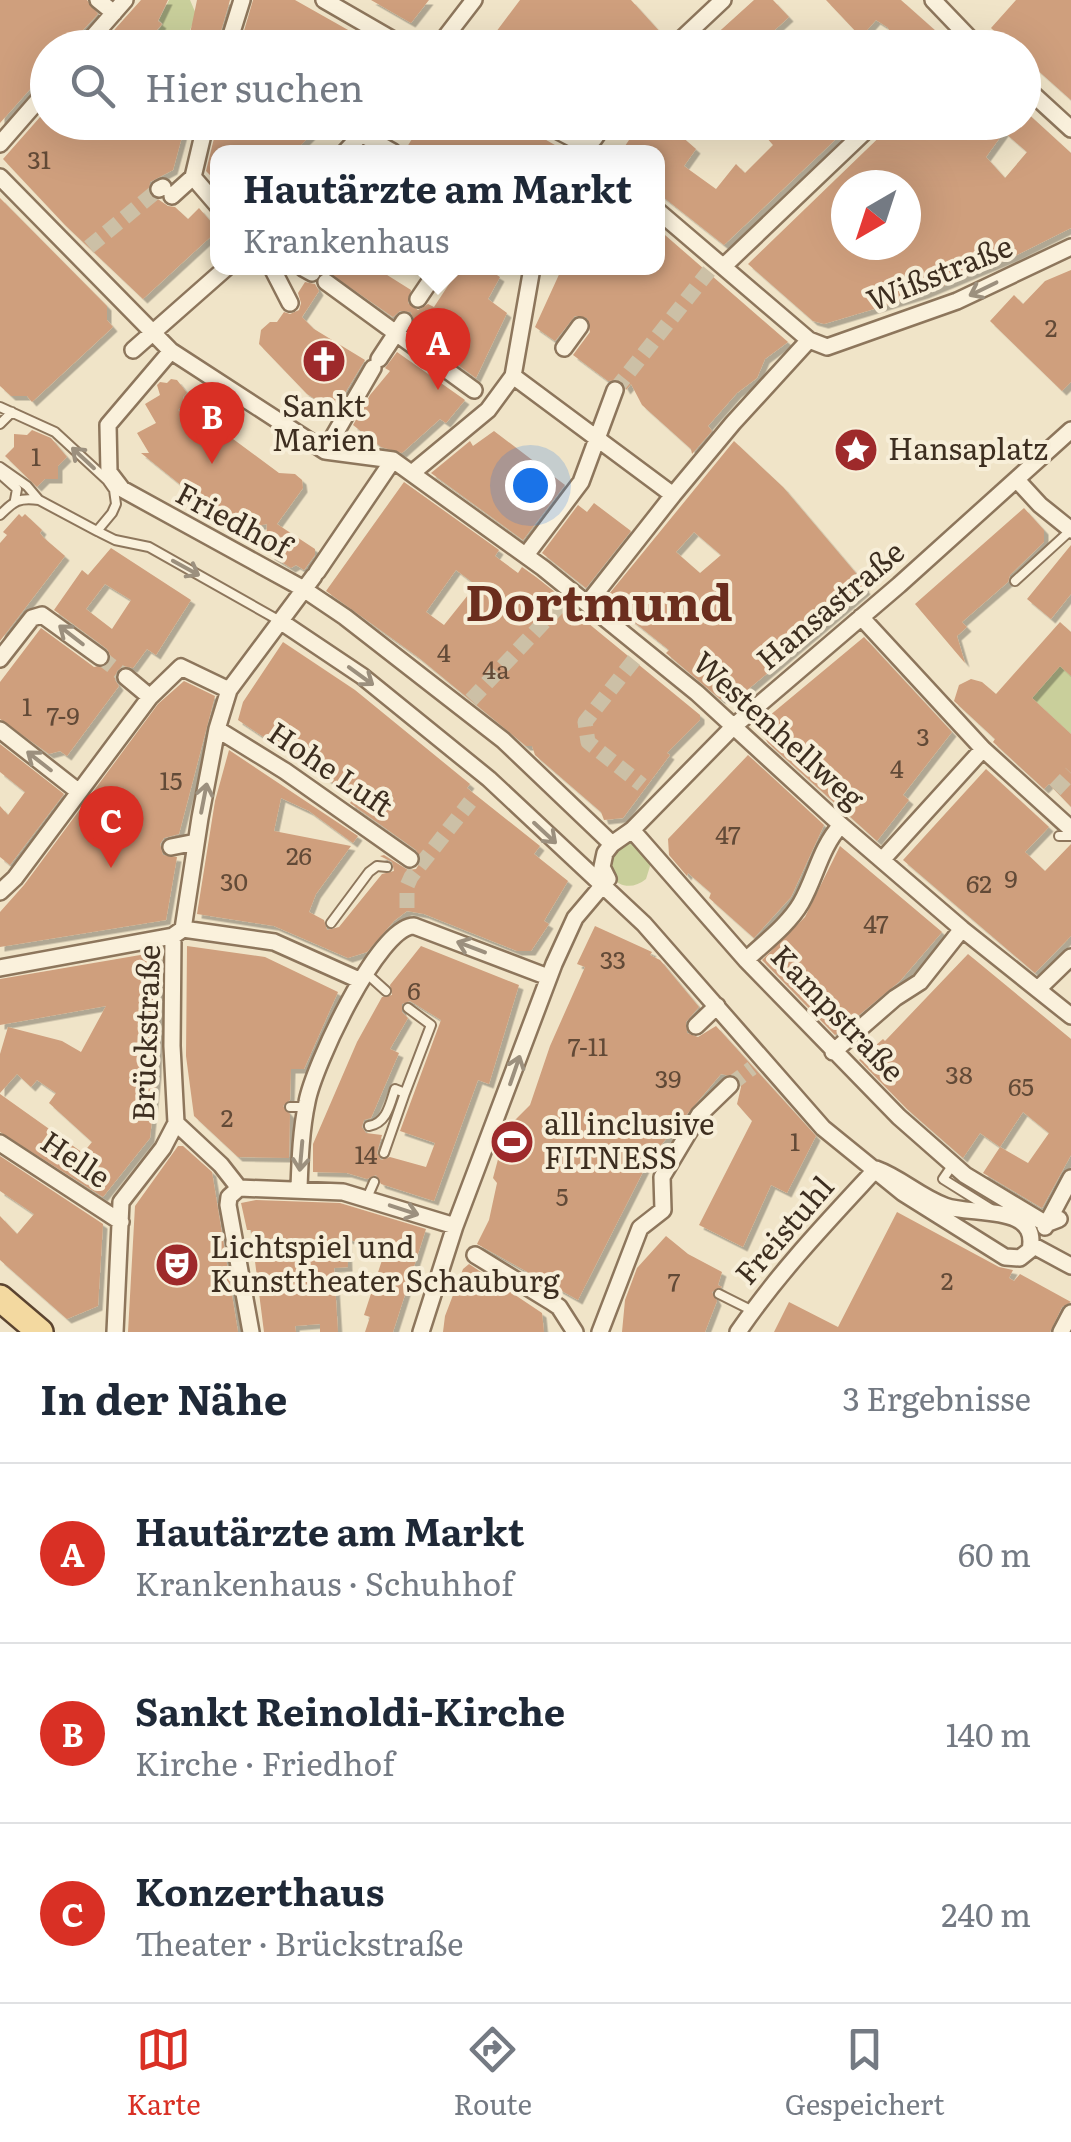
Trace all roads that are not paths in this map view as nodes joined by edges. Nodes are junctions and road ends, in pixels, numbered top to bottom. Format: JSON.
{"nodes":[{"id":1,"x":98,"y":0,"type":"edge"},
{"id":2,"x":242,"y":0,"type":"edge"},
{"id":3,"x":324,"y":0,"type":"edge"},
{"id":4,"x":474,"y":0,"type":"edge"},
{"id":5,"x":723,"y":0,"type":"edge"},
{"id":6,"x":944,"y":3,"type":"edge"},
{"id":7,"x":119,"y":6,"type":"edge"},
{"id":8,"x":98,"y":30,"type":"edge"},
{"id":9,"x":233,"y":30,"type":"edge"},
{"id":10,"x":376,"y":30,"type":"edge"},
{"id":11,"x":451,"y":30,"type":"edge"},
{"id":12,"x":691,"y":30,"type":"edge"},
{"id":13,"x":961,"y":30,"type":"edge"},
{"id":14,"x":1041,"y":102,"type":"edge"},
{"id":15,"x":30,"y":109,"type":"edge"},
{"id":16,"x":1071,"y":129,"type":"edge"},
{"id":17,"x":201,"y":140,"type":"edge"},
{"id":18,"x":855,"y":140,"type":"edge"},
{"id":19,"x":0,"y":144,"type":"edge"},
{"id":20,"x":0,"y":177,"type":"edge"},
{"id":21,"x":192,"y":177,"type":"junction"},
{"id":22,"x":164,"y":191,"type":"tunnel mouth"},
{"id":23,"x":210,"y":197,"type":"edge"},
{"id":24,"x":665,"y":217,"type":"edge"},
{"id":25,"x":1071,"y":247,"type":"edge"},
{"id":26,"x":726,"y":265,"type":"junction"},
{"id":27,"x":218,"y":275,"type":"edge"},
{"id":28,"x":276,"y":275,"type":"edge"},
{"id":29,"x":315,"y":275,"type":"edge"},
{"id":30,"x":434,"y":275,"type":"edge"},
{"id":31,"x":526,"y":275,"type":"edge"},
{"id":32,"x":418,"y":300,"type":"dead end"},
{"id":33,"x":290,"y":304,"type":"dead end"},
{"id":34,"x":580,"y":326,"type":"dead end"},
{"id":35,"x":400,"y":327,"type":"junction"},
{"id":36,"x":151,"y":333,"type":"junction"},
{"id":37,"x":809,"y":340,"type":"junction"},
{"id":38,"x":564,"y":348,"type":"dead end"},
{"id":39,"x":133,"y":350,"type":"dead end"},
{"id":40,"x":171,"y":351,"type":"junction"},
{"id":41,"x":513,"y":376,"type":"junction"},
{"id":42,"x":474,"y":390,"type":"dead end"},
{"id":43,"x":615,"y":390,"type":"tunnel mouth"},
{"id":44,"x":0,"y":407,"type":"edge"},
{"id":45,"x":12,"y":412,"type":"junction"},
{"id":46,"x":0,"y":424,"type":"edge"},
{"id":47,"x":1071,"y":430,"type":"edge"},
{"id":48,"x":597,"y":438,"type":"junction"},
{"id":49,"x":325,"y":450,"type":"junction"},
{"id":50,"x":393,"y":460,"type":"junction"},
{"id":51,"x":0,"y":470,"type":"edge"},
{"id":52,"x":412,"y":473,"type":"junction"},
{"id":53,"x":1017,"y":480,"type":"junction"},
{"id":54,"x":113,"y":482,"type":"junction"},
{"id":55,"x":674,"y":496,"type":"junction"},
{"id":56,"x":15,"y":500,"type":"junction"},
{"id":57,"x":39,"y":500,"type":"junction"},
{"id":58,"x":0,"y":515,"type":"edge"},
{"id":59,"x":1071,"y":530,"type":"edge"},
{"id":60,"x":96,"y":531,"type":"junction"},
{"id":61,"x":526,"y":555,"type":"junction"},
{"id":62,"x":311,"y":579,"type":"junction"},
{"id":63,"x":1016,"y":581,"type":"dead end"},
{"id":64,"x":588,"y":603,"type":"junction"},
{"id":65,"x":861,"y":617,"type":"junction"},
{"id":66,"x":280,"y":621,"type":"junction"},
{"id":67,"x":100,"y":657,"type":"tunnel mouth"},
{"id":68,"x":0,"y":659,"type":"edge"},
{"id":69,"x":126,"y":678,"type":"tunnel mouth"},
{"id":70,"x":229,"y":690,"type":"junction"},
{"id":71,"x":150,"y":696,"type":"junction"},
{"id":72,"x":732,"y":727,"type":"junction"},
{"id":73,"x":217,"y":729,"type":"junction"},
{"id":74,"x":0,"y":730,"type":"edge"},
{"id":75,"x":983,"y":749,"type":"junction"},
{"id":76,"x":1055,"y":790,"type":"tunnel mouth"},
{"id":77,"x":79,"y":792,"type":"junction"},
{"id":78,"x":1043,"y":803,"type":"junction"},
{"id":79,"x":841,"y":825,"type":"junction"},
{"id":80,"x":632,"y":830,"type":"junction"},
{"id":81,"x":1067,"y":833,"type":"edge"},
{"id":82,"x":196,"y":842,"type":"junction"},
{"id":83,"x":612,"y":844,"type":"junction"},
{"id":84,"x":171,"y":847,"type":"dead end"},
{"id":85,"x":410,"y":859,"type":"dead end"},
{"id":86,"x":882,"y":860,"type":"junction"},
{"id":87,"x":387,"y":868,"type":"dead end"},
{"id":88,"x":9,"y":873,"type":"edge"},
{"id":89,"x":602,"y":886,"type":"junction"},
{"id":90,"x":0,"y":892,"type":"edge"},
{"id":91,"x":331,"y":923,"type":"dead end"},
{"id":92,"x":962,"y":929,"type":"junction"},
{"id":93,"x":178,"y":932,"type":"junction"},
{"id":94,"x":1071,"y":957,"type":"edge"},
{"id":95,"x":746,"y":960,"type":"junction"},
{"id":96,"x":0,"y":968,"type":"edge"},
{"id":97,"x":362,"y":977,"type":"junction"},
{"id":98,"x":548,"y":977,"type":"junction"},
{"id":99,"x":1038,"y":989,"type":"junction"},
{"id":100,"x":386,"y":990,"type":"dead end"},
{"id":101,"x":717,"y":1006,"type":"junction"},
{"id":102,"x":408,"y":1008,"type":"dead end"},
{"id":103,"x":1071,"y":1016,"type":"edge"},
{"id":104,"x":696,"y":1026,"type":"dead end"},
{"id":105,"x":833,"y":1052,"type":"junction"},
{"id":106,"x":730,"y":1086,"type":"tunnel mouth"},
{"id":107,"x":405,"y":1093,"type":"junction"},
{"id":108,"x":176,"y":1122,"type":"junction"},
{"id":109,"x":369,"y":1126,"type":"dead end"},
{"id":110,"x":0,"y":1143,"type":"edge"},
{"id":111,"x":384,"y":1153,"type":"dead end"},
{"id":112,"x":876,"y":1169,"type":"junction"},
{"id":113,"x":960,"y":1170,"type":"junction"},
{"id":114,"x":1067,"y":1176,"type":"edge"},
{"id":115,"x":374,"y":1182,"type":"dead end"},
{"id":116,"x":239,"y":1188,"type":"junction"},
{"id":117,"x":298,"y":1188,"type":"junction"},
{"id":118,"x":368,"y":1198,"type":"junction"},
{"id":119,"x":994,"y":1212,"type":"junction"},
{"id":120,"x":121,"y":1222,"type":"junction"},
{"id":121,"x":1052,"y":1222,"type":"junction"},
{"id":122,"x":455,"y":1226,"type":"junction"},
{"id":123,"x":1034,"y":1246,"type":"junction"},
{"id":124,"x":475,"y":1255,"type":"dead end"},
{"id":125,"x":1071,"y":1266,"type":"edge"},
{"id":126,"x":719,"y":1294,"type":"dead end"},
{"id":127,"x":2,"y":1308,"type":"edge"},
{"id":128,"x":752,"y":1310,"type":"junction"},
{"id":129,"x":1071,"y":1313,"type":"edge"},
{"id":130,"x":745,"y":1330,"type":"edge"},
{"id":131,"x":40,"y":1332,"type":"edge"},
{"id":132,"x":116,"y":1332,"type":"edge"},
{"id":133,"x":251,"y":1332,"type":"edge"},
{"id":134,"x":421,"y":1332,"type":"edge"},
{"id":135,"x":575,"y":1332,"type":"edge"},
{"id":136,"x":600,"y":1332,"type":"edge"},
{"id":137,"x":1061,"y":1332,"type":"edge"}],
"edges":[{"from":1,"to":7,"type":"street"},
{"from":2,"to":9,"type":"street"},
{"from":3,"to":10,"type":"street"},
{"from":4,"to":11,"type":"street"},
{"from":5,"to":12,"type":"street"},
{"from":6,"to":13,"type":"street"},
{"from":7,"to":8,"type":"street"},
{"from":14,"to":16,"type":"street"},
{"from":15,"to":19,"type":"street"},
{"from":17,"to":21,"type":"street"},
{"from":18,"to":26,"type":"street"},
{"from":20,"to":36,"type":"street"},
{"from":21,"to":22,"type":"street"},
{"from":21,"to":23,"type":"street"},
{"from":24,"to":26,"type":"street"},
{"from":25,"to":37,"type":"street","name":"Wißstraße","one_way":true},
{"from":26,"to":37,"type":"street"},
{"from":27,"to":36,"type":"street"},
{"from":28,"to":33,"type":"street"},
{"from":29,"to":35,"type":"street"},
{"from":30,"to":32,"type":"street"},
{"from":31,"to":41,"type":"street"},
{"from":34,"to":38,"type":"street"},
{"from":35,"to":42,"type":"street"},
{"from":35,"to":49,"type":"street"},
{"from":36,"to":39,"type":"street"},
{"from":36,"to":40,"type":"street"},
{"from":37,"to":55,"type":"street"},
{"from":40,"to":49,"type":"street"},
{"from":40,"to":54,"type":"street"},
{"from":41,"to":48,"type":"street"},
{"from":41,"to":52,"type":"street"},
{"from":43,"to":48,"type":"street"},
{"from":44,"to":45,"type":"lane"},
{"from":45,"to":46,"type":"lane"},
{"from":54,"to":45,"type":"lane","one_way":true},
{"from":47,"to":53,"type":"street","name":"Hansastraße"},
{"from":48,"to":55,"type":"street"},
{"from":48,"to":61,"type":"street"},
{"from":49,"to":50,"type":"street"},
{"from":50,"to":52,"type":"street","name":"Westenhellweg"},
{"from":50,"to":62,"type":"street","name":"Brückstraße"},
{"from":51,"to":56,"type":"lane"},
{"from":51,"to":57,"type":"lane","name":"Friedhof"},
{"from":52,"to":61,"type":"street","name":"Westenhellweg"},
{"from":53,"to":59,"type":"street"},
{"from":53,"to":65,"type":"street","name":"Hansastraße"},
{"from":54,"to":60,"type":"lane"},
{"from":54,"to":62,"type":"street","name":"Friedhof"},
{"from":55,"to":64,"type":"street"},
{"from":56,"to":57,"type":"lane"},
{"from":56,"to":58,"type":"lane"},
{"from":57,"to":60,"type":"lane","name":"Friedhof"},
{"from":59,"to":63,"type":"lane"},
{"from":60,"to":66,"type":"lane","name":"Friedhof","one_way":true},
{"from":61,"to":64,"type":"street","name":"Westenhellweg"},
{"from":62,"to":66,"type":"street","name":"Brückstraße"},
{"from":62,"to":83,"type":"street"},
{"from":64,"to":72,"type":"street","name":"Westenhellweg"},
{"from":65,"to":72,"type":"street","name":"Hansastraße"},
{"from":65,"to":75,"type":"street"},
{"from":66,"to":70,"type":"street","name":"Brückstraße"},
{"from":66,"to":89,"type":"street","one_way":true},
{"from":67,"to":68,"type":"street","one_way":true},
{"from":69,"to":71,"type":"street"},
{"from":70,"to":71,"type":"street"},
{"from":70,"to":73,"type":"street","name":"Brückstraße"},
{"from":71,"to":77,"type":"street"},
{"from":72,"to":79,"type":"street","name":"Westenhellweg"},
{"from":72,"to":80,"type":"street","name":"Hansastraße"},
{"from":82,"to":73,"type":"street","name":"Brückstraße","one_way":true},
{"from":73,"to":85,"type":"street","name":"Hohe Luft"},
{"from":77,"to":74,"type":"street","one_way":true},
{"from":75,"to":78,"type":"street"},
{"from":75,"to":86,"type":"street"},
{"from":76,"to":78,"type":"street"},
{"from":77,"to":88,"type":"street"},
{"from":78,"to":81,"type":"street"},
{"from":79,"to":86,"type":"street","name":"Westenhellweg"},
{"from":79,"to":95,"type":"street"},
{"from":80,"to":83,"type":"street"},
{"from":80,"to":95,"type":"street","name":"Kampstraße"},
{"from":82,"to":84,"type":"street"},
{"from":82,"to":93,"type":"street","name":"Brückstraße"},
{"from":83,"to":89,"type":"street"},
{"from":86,"to":92,"type":"street","name":"Westenhellweg"},
{"from":87,"to":91,"type":"lane"},
{"from":88,"to":90,"type":"street"},
{"from":89,"to":98,"type":"street"},
{"from":89,"to":101,"type":"street"},
{"from":92,"to":99,"type":"street","name":"Westenhellweg"},
{"from":92,"to":105,"type":"street"},
{"from":93,"to":96,"type":"street"},
{"from":93,"to":97,"type":"street"},
{"from":93,"to":108,"type":"street","name":"Brückstraße"},
{"from":94,"to":99,"type":"street"},
{"from":95,"to":105,"type":"street","name":"Kampstraße"},
{"from":98,"to":97,"type":"street","one_way":true},
{"from":97,"to":100,"type":"lane"},
{"from":97,"to":117,"type":"street","one_way":true},
{"from":122,"to":98,"type":"street","one_way":true},
{"from":99,"to":103,"type":"street","name":"Westenhellweg"},
{"from":101,"to":104,"type":"street"},
{"from":101,"to":112,"type":"street"},
{"from":102,"to":107,"type":"lane"},
{"from":105,"to":113,"type":"street","name":"Kampstraße"},
{"from":106,"to":136,"type":"street"},
{"from":107,"to":109,"type":"lane"},
{"from":107,"to":111,"type":"lane"},
{"from":108,"to":116,"type":"street"},
{"from":108,"to":120,"type":"street","name":"Brückstraße"},
{"from":110,"to":120,"type":"street","name":"Helle"},
{"from":112,"to":119,"type":"street"},
{"from":112,"to":123,"type":"street"},
{"from":112,"to":128,"type":"street","name":"Freistuhl"},
{"from":113,"to":113,"type":"lane","name":"Kampstraße"},
{"from":113,"to":119,"type":"lane","name":"Kampstraße"},
{"from":113,"to":121,"type":"street","name":"Kampstraße"},
{"from":114,"to":121,"type":"street"},
{"from":115,"to":118,"type":"lane"},
{"from":116,"to":117,"type":"street"},
{"from":116,"to":133,"type":"street"},
{"from":117,"to":118,"type":"street"},
{"from":118,"to":122,"type":"street","one_way":true},
{"from":119,"to":123,"type":"street","name":"Kampstraße"},
{"from":120,"to":132,"type":"street","name":"Brückstraße"},
{"from":121,"to":123,"type":"street"},
{"from":122,"to":134,"type":"street"},
{"from":123,"to":125,"type":"street","name":"Kampstraße"},
{"from":124,"to":135,"type":"street"},
{"from":126,"to":128,"type":"lane"},
{"from":127,"to":131,"type":"main road"},
{"from":128,"to":130,"type":"street","name":"Freistuhl"},
{"from":129,"to":137,"type":"street"}]}
